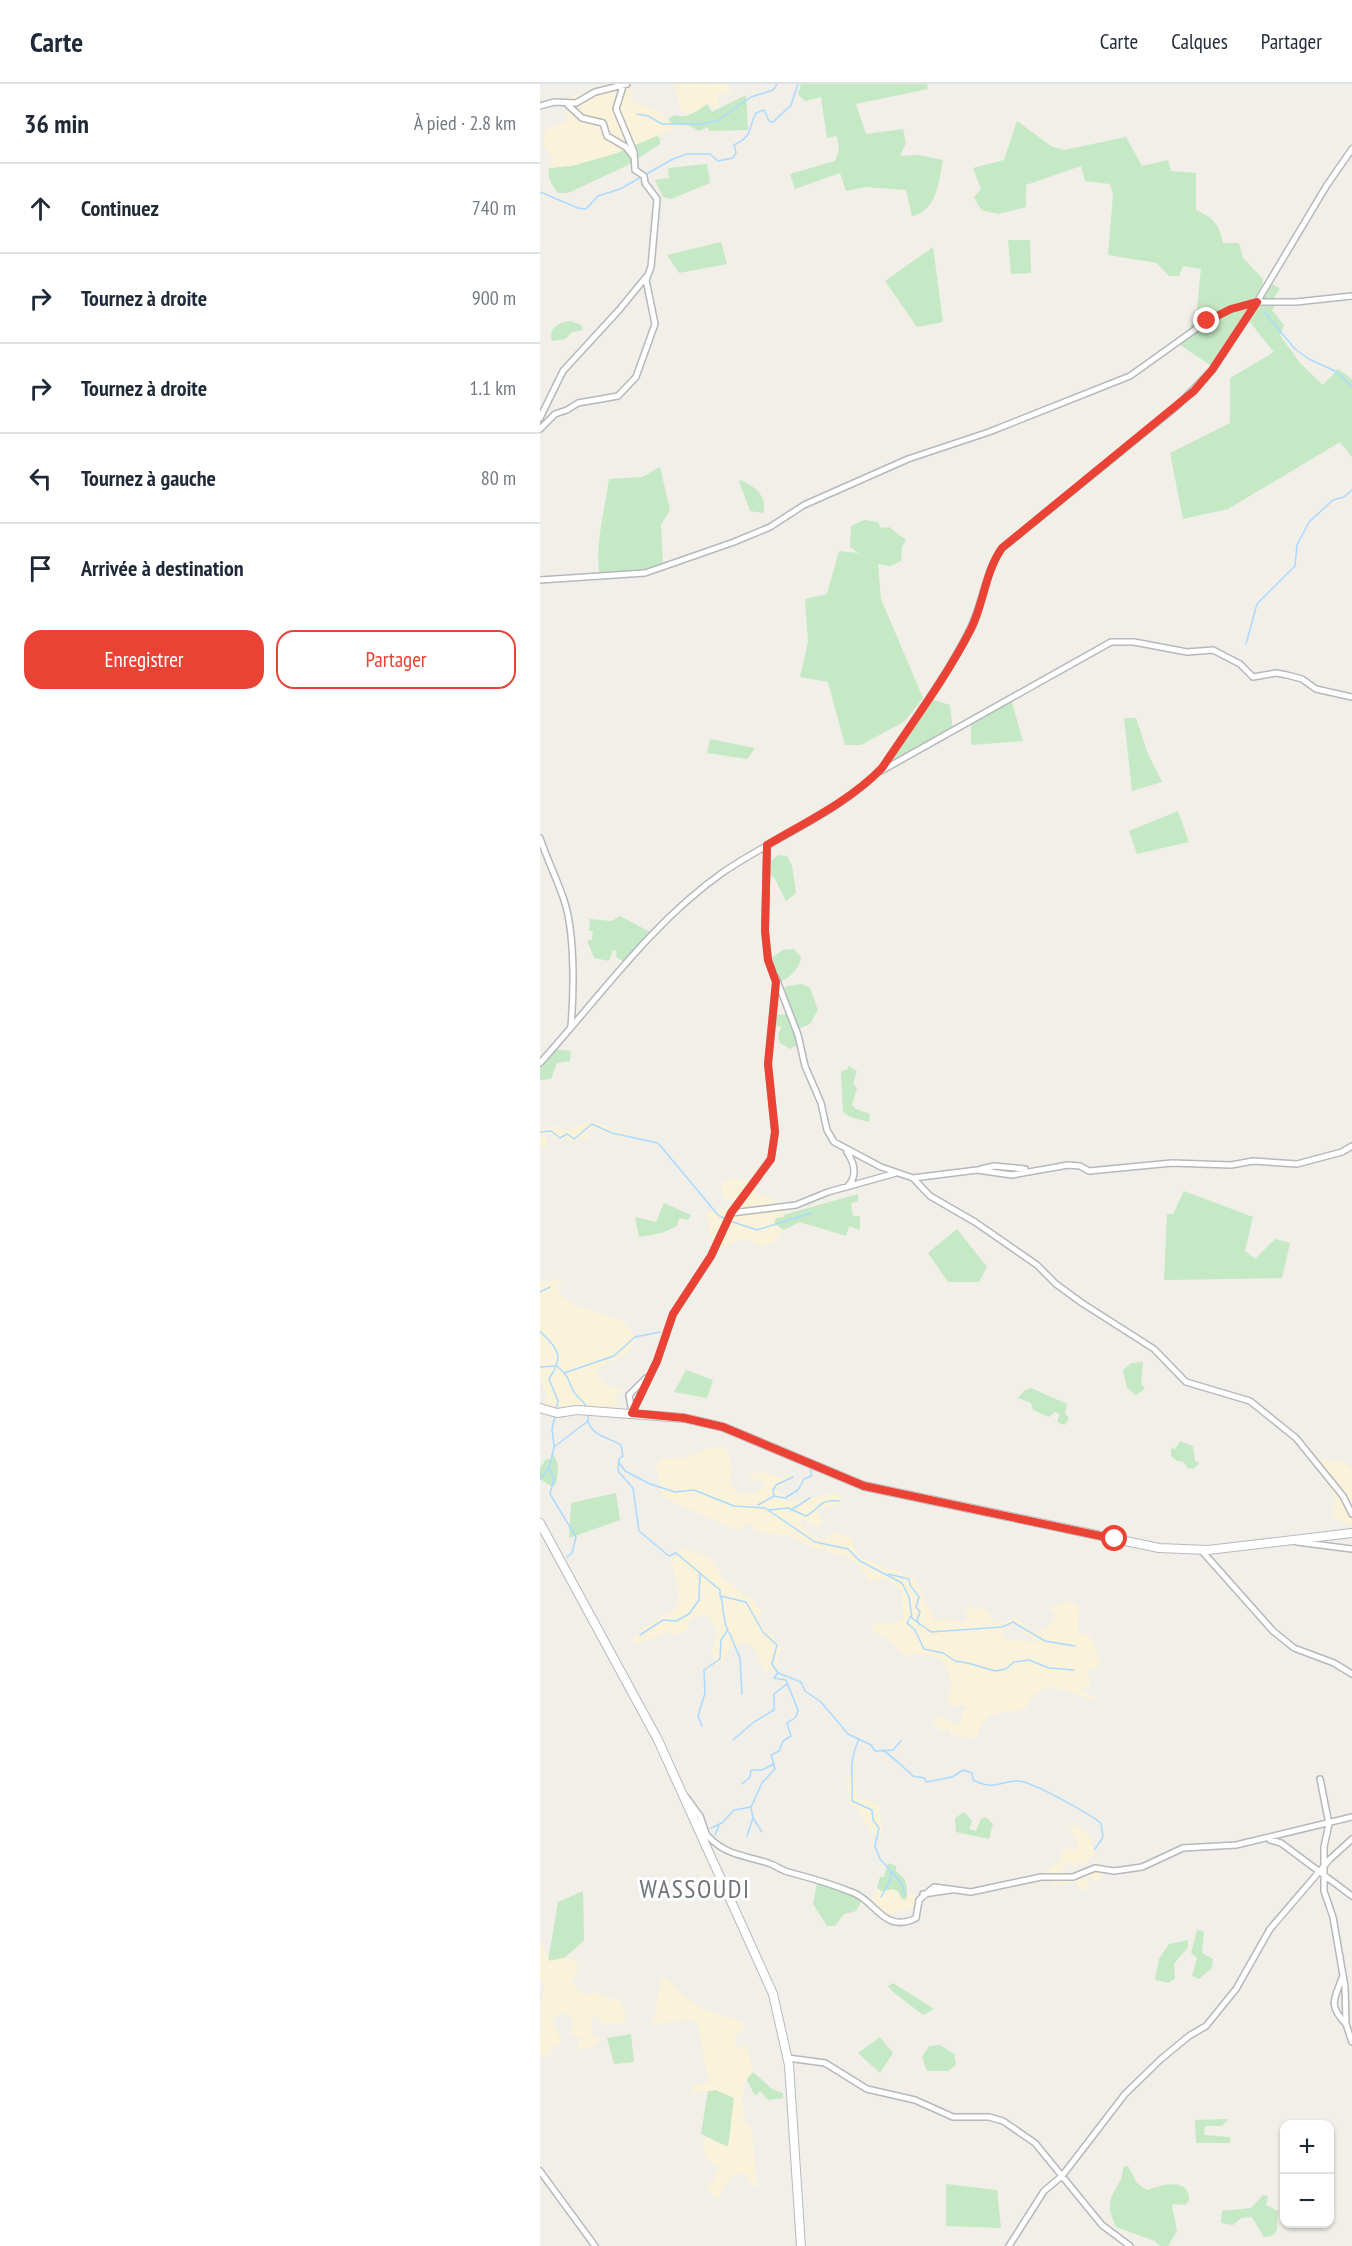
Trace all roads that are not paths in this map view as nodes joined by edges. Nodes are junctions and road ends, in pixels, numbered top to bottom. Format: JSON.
{"nodes":[{"id":1,"x":625,"y":85,"type":"edge"},
{"id":2,"x":567,"y":105,"type":"junction"},
{"id":3,"x":540,"y":106,"type":"edge"},
{"id":4,"x":1352,"y":149,"type":"edge"},
{"id":5,"x":634,"y":157,"type":"junction"},
{"id":6,"x":647,"y":276,"type":"junction"},
{"id":7,"x":1352,"y":296,"type":"edge"},
{"id":8,"x":1257,"y":302,"type":"junction"},
{"id":9,"x":540,"y":418,"type":"edge"},
{"id":10,"x":540,"y":429,"type":"edge"},
{"id":11,"x":540,"y":580,"type":"edge"},
{"id":12,"x":1352,"y":697,"type":"edge"},
{"id":13,"x":878,"y":772,"type":"junction"},
{"id":14,"x":540,"y":838,"type":"edge"},
{"id":15,"x":767,"y":845,"type":"junction"},
{"id":16,"x":776,"y":978,"type":"junction"},
{"id":17,"x":571,"y":1027,"type":"junction"},
{"id":18,"x":540,"y":1063,"type":"edge"},
{"id":19,"x":1352,"y":1146,"type":"edge"},
{"id":20,"x":846,"y":1151,"type":"junction"},
{"id":21,"x":897,"y":1173,"type":"junction"},
{"id":22,"x":913,"y":1178,"type":"junction"},
{"id":23,"x":845,"y":1189,"type":"junction"},
{"id":24,"x":731,"y":1213,"type":"junction"},
{"id":25,"x":647,"y":1377,"type":"junction"},
{"id":26,"x":540,"y":1408,"type":"edge"},
{"id":27,"x":632,"y":1413,"type":"junction"},
{"id":28,"x":1352,"y":1514,"type":"edge"},
{"id":29,"x":540,"y":1524,"type":"edge"},
{"id":30,"x":1352,"y":1533,"type":"edge"},
{"id":31,"x":1292,"y":1541,"type":"junction"},
{"id":32,"x":1352,"y":1549,"type":"edge"},
{"id":33,"x":1201,"y":1550,"type":"junction"},
{"id":34,"x":1352,"y":1674,"type":"edge"},
{"id":35,"x":1320,"y":1779,"type":"dead end"},
{"id":36,"x":681,"y":1792,"type":"junction"},
{"id":37,"x":1352,"y":1817,"type":"edge"},
{"id":38,"x":1329,"y":1824,"type":"junction"},
{"id":39,"x":707,"y":1835,"type":"junction"},
{"id":40,"x":1265,"y":1839,"type":"junction"},
{"id":41,"x":1352,"y":1839,"type":"edge"},
{"id":42,"x":710,"y":1858,"type":"junction"},
{"id":43,"x":1324,"y":1866,"type":"junction"},
{"id":44,"x":1321,"y":1874,"type":"junction"},
{"id":45,"x":1352,"y":1896,"type":"edge"},
{"id":46,"x":1343,"y":1976,"type":"junction"},
{"id":47,"x":1346,"y":2024,"type":"junction"},
{"id":48,"x":1352,"y":2042,"type":"edge"},
{"id":49,"x":788,"y":2058,"type":"junction"},
{"id":50,"x":540,"y":2171,"type":"edge"},
{"id":51,"x":1062,"y":2176,"type":"junction"},
{"id":52,"x":595,"y":2246,"type":"edge"},
{"id":53,"x":801,"y":2246,"type":"edge"},
{"id":54,"x":1009,"y":2246,"type":"edge"},
{"id":55,"x":1130,"y":2246,"type":"edge"}],
"edges":[{"from":1,"to":2,"type":"street"},
{"from":1,"to":5,"type":"street"},
{"from":2,"to":3,"type":"street"},
{"from":2,"to":5,"type":"street"},
{"from":4,"to":8,"type":"street"},
{"from":5,"to":6,"type":"street"},
{"from":6,"to":9,"type":"street"},
{"from":6,"to":10,"type":"street"},
{"from":7,"to":8,"type":"street"},
{"from":8,"to":11,"type":"street"},
{"from":8,"to":13,"type":"street"},
{"from":12,"to":13,"type":"street"},
{"from":13,"to":15,"type":"street"},
{"from":14,"to":17,"type":"street"},
{"from":15,"to":16,"type":"street"},
{"from":15,"to":17,"type":"street"},
{"from":16,"to":20,"type":"street"},
{"from":16,"to":24,"type":"street"},
{"from":17,"to":18,"type":"street"},
{"from":19,"to":22,"type":"street"},
{"from":20,"to":21,"type":"street"},
{"from":20,"to":23,"type":"street"},
{"from":21,"to":22,"type":"street"},
{"from":21,"to":23,"type":"street"},
{"from":22,"to":28,"type":"street"},
{"from":23,"to":24,"type":"street"},
{"from":24,"to":25,"type":"street"},
{"from":25,"to":27,"type":"street"},
{"from":25,"to":27,"type":"street"},
{"from":26,"to":27,"type":"street"},
{"from":27,"to":33,"type":"street"},
{"from":29,"to":36,"type":"street"},
{"from":30,"to":31,"type":"street"},
{"from":31,"to":32,"type":"street"},
{"from":31,"to":33,"type":"street"},
{"from":33,"to":34,"type":"street"},
{"from":35,"to":38,"type":"street"},
{"from":36,"to":39,"type":"street"},
{"from":36,"to":42,"type":"street"},
{"from":37,"to":38,"type":"street"},
{"from":38,"to":40,"type":"street"},
{"from":38,"to":43,"type":"street"},
{"from":39,"to":40,"type":"street"},
{"from":39,"to":42,"type":"street"},
{"from":40,"to":44,"type":"street"},
{"from":41,"to":43,"type":"street"},
{"from":42,"to":49,"type":"street"},
{"from":43,"to":44,"type":"street"},
{"from":44,"to":45,"type":"street"},
{"from":44,"to":46,"type":"street"},
{"from":44,"to":51,"type":"street"},
{"from":46,"to":47,"type":"street"},
{"from":46,"to":47,"type":"street"},
{"from":47,"to":48,"type":"street"},
{"from":49,"to":51,"type":"street"},
{"from":49,"to":53,"type":"street"},
{"from":50,"to":52,"type":"street"},
{"from":51,"to":54,"type":"street"},
{"from":51,"to":55,"type":"street"}]}
